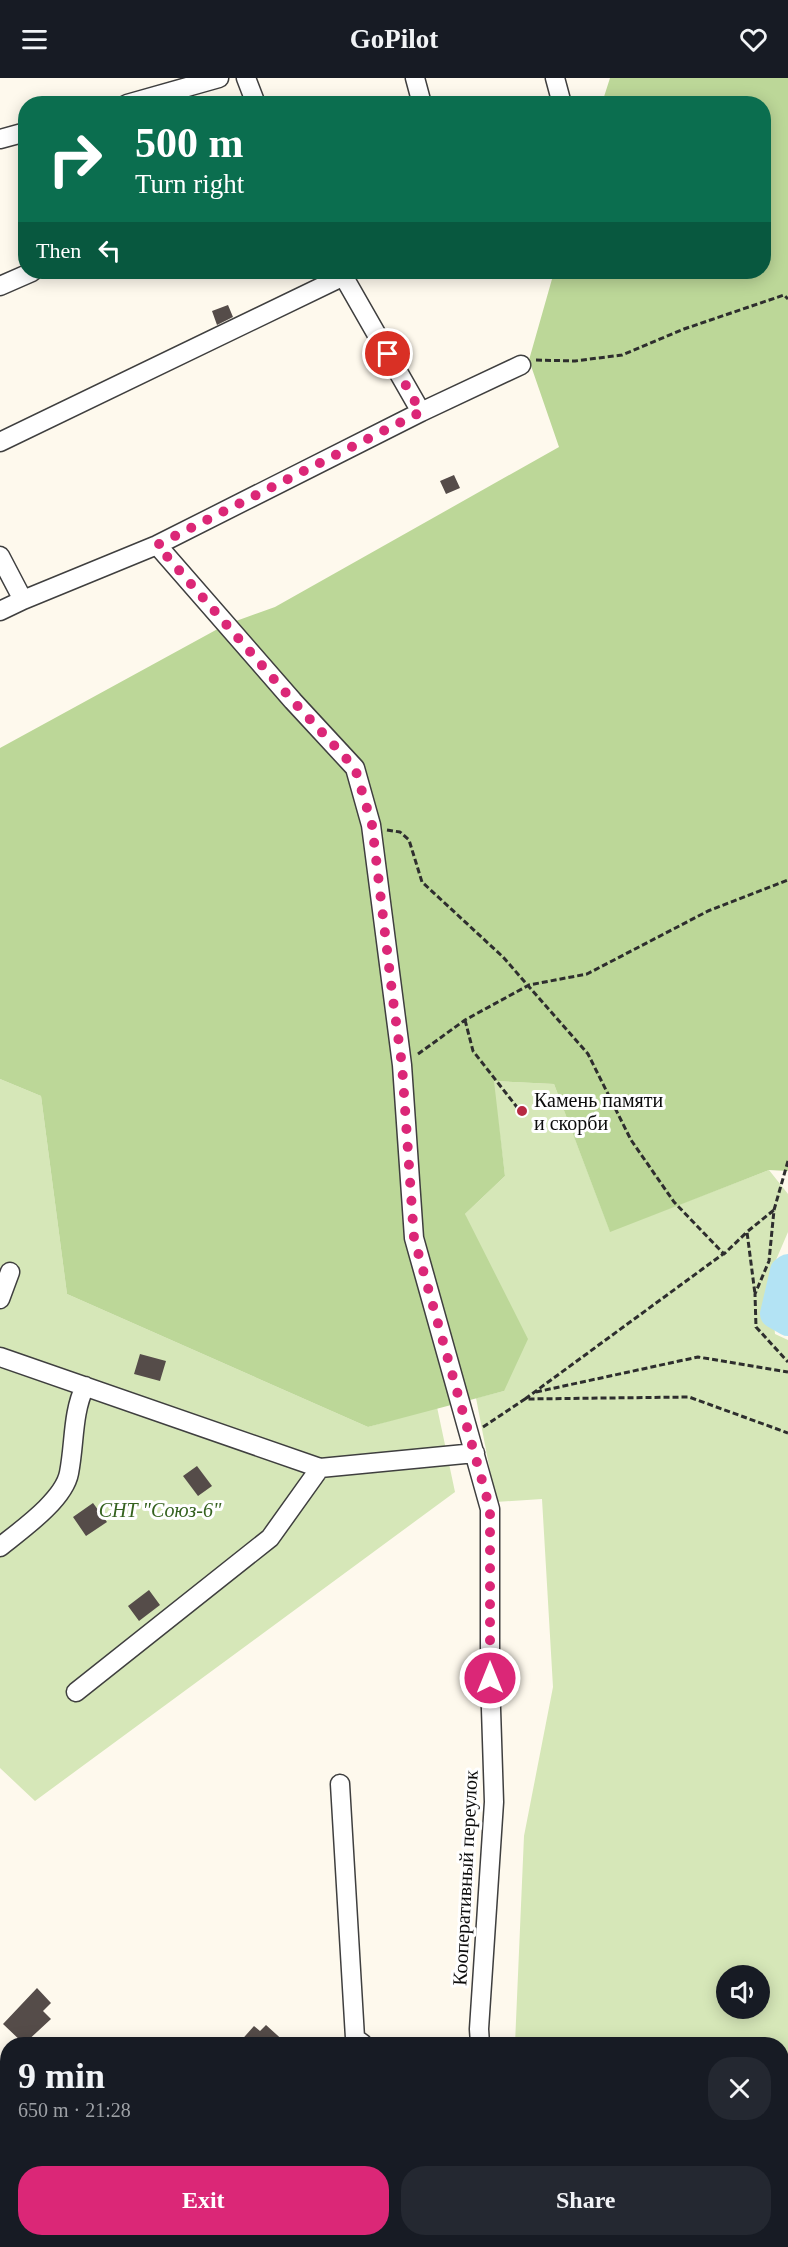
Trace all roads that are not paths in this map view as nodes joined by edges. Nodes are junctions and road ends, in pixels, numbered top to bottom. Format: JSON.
{"nodes":[{"id":1,"x":219,"y":78,"type":"edge"},
{"id":2,"x":246,"y":78,"type":"edge"},
{"id":3,"x":415,"y":78,"type":"edge"},
{"id":4,"x":555,"y":78,"type":"edge"},
{"id":5,"x":156,"y":96,"type":"edge"},
{"id":6,"x":253,"y":96,"type":"edge"},
{"id":7,"x":420,"y":96,"type":"edge"},
{"id":8,"x":560,"y":96,"type":"edge"},
{"id":9,"x":18,"y":134,"type":"edge"},
{"id":10,"x":0,"y":139,"type":"edge"},
{"id":11,"x":18,"y":278,"type":"edge"},
{"id":12,"x":332,"y":279,"type":"edge"},
{"id":13,"x":345,"y":279,"type":"edge"},
{"id":14,"x":0,"y":286,"type":"edge"},
{"id":15,"x":525,"y":362,"type":"road end"},
{"id":16,"x":421,"y":412,"type":"junction"},
{"id":17,"x":0,"y":442,"type":"edge"},
{"id":18,"x":157,"y":545,"type":"junction"},
{"id":19,"x":0,"y":556,"type":"edge"},
{"id":20,"x":23,"y":600,"type":"junction"},
{"id":21,"x":0,"y":611,"type":"edge"},
{"id":22,"x":10,"y":1272,"type":"dead end"},
{"id":23,"x":0,"y":1299,"type":"edge"},
{"id":24,"x":0,"y":1357,"type":"edge"},
{"id":25,"x":85,"y":1386,"type":"junction"},
{"id":26,"x":472,"y":1444,"type":"junction"},
{"id":27,"x":320,"y":1468,"type":"junction"},
{"id":28,"x":0,"y":1547,"type":"edge"},
{"id":29,"x":76,"y":1692,"type":"dead end"},
{"id":30,"x":340,"y":1784,"type":"dead end"},
{"id":31,"x":355,"y":2037,"type":"edge"},
{"id":32,"x":480,"y":2037,"type":"edge"}],
"edges":[{"from":1,"to":5,"type":"street"},
{"from":2,"to":6,"type":"street"},
{"from":3,"to":7,"type":"street"},
{"from":4,"to":8,"type":"street"},
{"from":9,"to":10,"type":"street"},
{"from":11,"to":14,"type":"street"},
{"from":12,"to":17,"type":"street"},
{"from":13,"to":16,"type":"street"},
{"from":15,"to":16,"type":"street"},
{"from":16,"to":18,"type":"street"},
{"from":18,"to":20,"type":"street"},
{"from":18,"to":26,"type":"street","name":"Кооперативный переулок"},
{"from":19,"to":20,"type":"street"},
{"from":20,"to":21,"type":"street"},
{"from":22,"to":23,"type":"street"},
{"from":24,"to":25,"type":"street"},
{"from":25,"to":27,"type":"street"},
{"from":25,"to":28,"type":"street"},
{"from":26,"to":27,"type":"street"},
{"from":26,"to":32,"type":"street","name":"Кооперативный переулок"},
{"from":27,"to":29,"type":"street"},
{"from":30,"to":31,"type":"street"}]}
